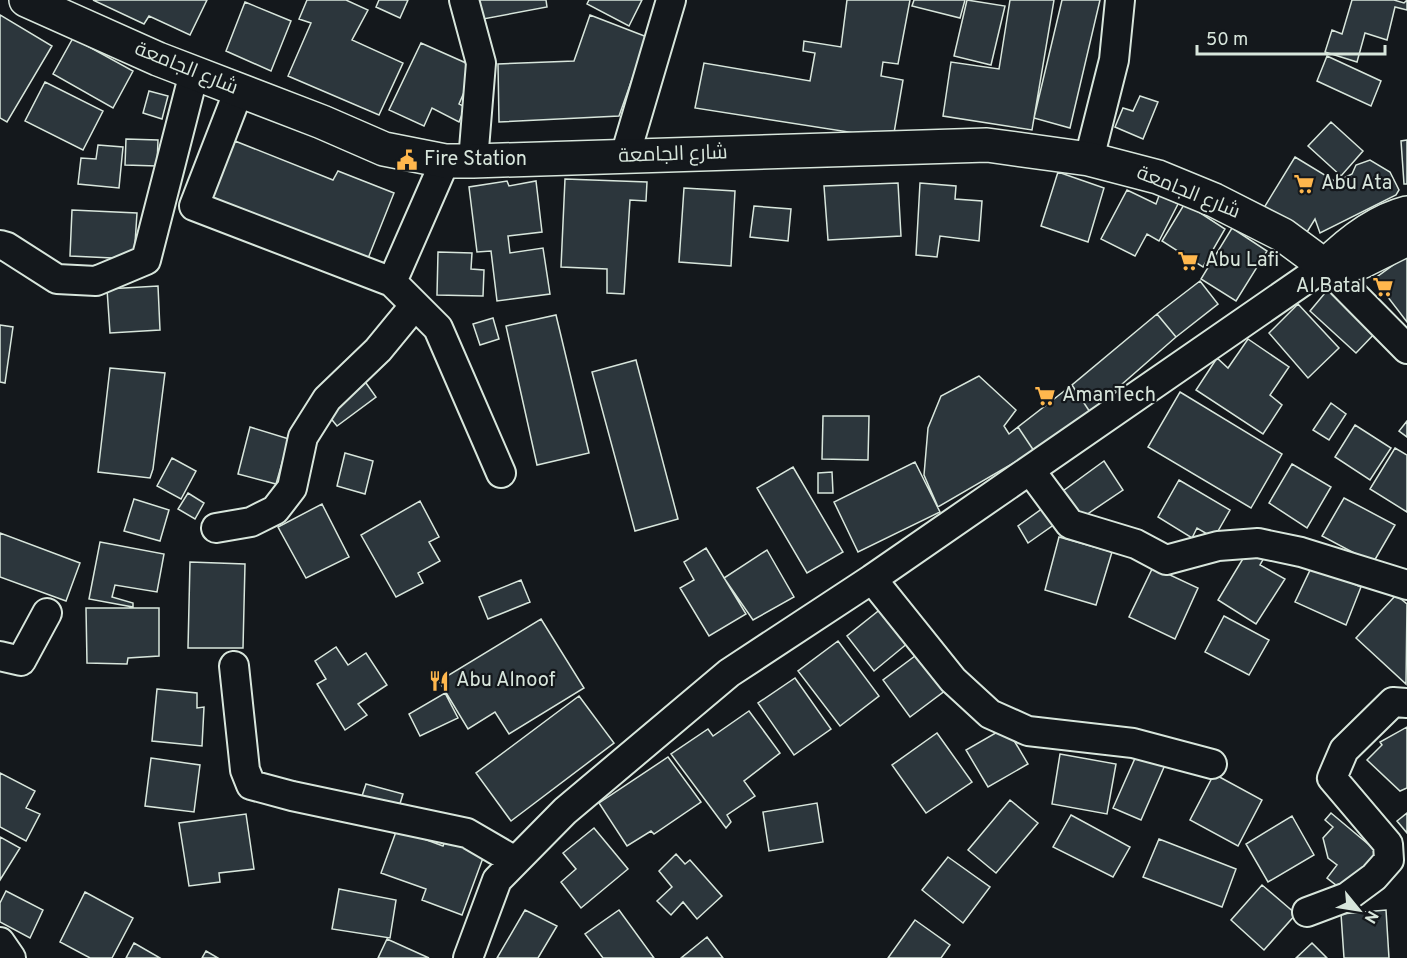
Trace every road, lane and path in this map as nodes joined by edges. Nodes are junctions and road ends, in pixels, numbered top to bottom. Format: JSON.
{"nodes":[{"id":1,"x":26,"y":0,"type":"edge"},
{"id":2,"x":464,"y":0,"type":"edge"},
{"id":3,"x":671,"y":0,"type":"edge"},
{"id":4,"x":1120,"y":0,"type":"edge"},
{"id":5,"x":194,"y":73,"type":"junction"},
{"id":6,"x":238,"y":90,"type":"junction"},
{"id":7,"x":625,"y":156,"type":"junction"},
{"id":8,"x":1089,"y":159,"type":"junction"},
{"id":9,"x":459,"y":161,"type":"junction"},
{"id":10,"x":1407,"y":213,"type":"edge"},
{"id":11,"x":1407,"y":239,"type":"edge"},
{"id":12,"x":0,"y":245,"type":"edge"},
{"id":13,"x":1325,"y":266,"type":"junction"},
{"id":14,"x":392,"y":282,"type":"junction"},
{"id":15,"x":415,"y":305,"type":"junction"},
{"id":16,"x":1407,"y":349,"type":"edge"},
{"id":17,"x":1030,"y":470,"type":"junction"},
{"id":18,"x":501,"y":473,"type":"dead end"},
{"id":19,"x":216,"y":528,"type":"dead end"},
{"id":20,"x":872,"y":579,"type":"junction"},
{"id":21,"x":1407,"y":585,"type":"edge"},
{"id":22,"x":46,"y":613,"type":"dead end"},
{"id":23,"x":0,"y":656,"type":"edge"},
{"id":24,"x":234,"y":666,"type":"dead end"},
{"id":25,"x":1407,"y":703,"type":"edge"},
{"id":26,"x":1212,"y":764,"type":"dead end"},
{"id":27,"x":515,"y":861,"type":"junction"},
{"id":28,"x":1307,"y":912,"type":"dead end"},
{"id":29,"x":0,"y":942,"type":"edge"},
{"id":30,"x":11,"y":958,"type":"edge"},
{"id":31,"x":468,"y":958,"type":"edge"}],
"edges":[{"from":1,"to":5,"type":"main road","name":"شارع الجامعة"},
{"from":2,"to":9,"type":"street"},
{"from":3,"to":7,"type":"street"},
{"from":4,"to":8,"type":"street"},
{"from":5,"to":6,"type":"main road","name":"شارع الجامعة"},
{"from":5,"to":12,"type":"street"},
{"from":6,"to":9,"type":"main road","name":"شارع الجامعة"},
{"from":6,"to":14,"type":"street"},
{"from":7,"to":8,"type":"main road","name":"شارع الجامعة"},
{"from":7,"to":9,"type":"main road","name":"شارع الجامعة"},
{"from":8,"to":13,"type":"main road","name":"شارع الجامعة"},
{"from":9,"to":14,"type":"street"},
{"from":10,"to":13,"type":"main road"},
{"from":11,"to":13,"type":"main road"},
{"from":13,"to":16,"type":"street"},
{"from":13,"to":17,"type":"street"},
{"from":14,"to":15,"type":"street"},
{"from":15,"to":18,"type":"street"},
{"from":15,"to":19,"type":"street"},
{"from":17,"to":20,"type":"street"},
{"from":17,"to":21,"type":"street"},
{"from":20,"to":26,"type":"street"},
{"from":20,"to":27,"type":"street"},
{"from":22,"to":23,"type":"street"},
{"from":24,"to":27,"type":"street"},
{"from":25,"to":28,"type":"street"},
{"from":27,"to":31,"type":"street"},
{"from":29,"to":30,"type":"street"}]}
